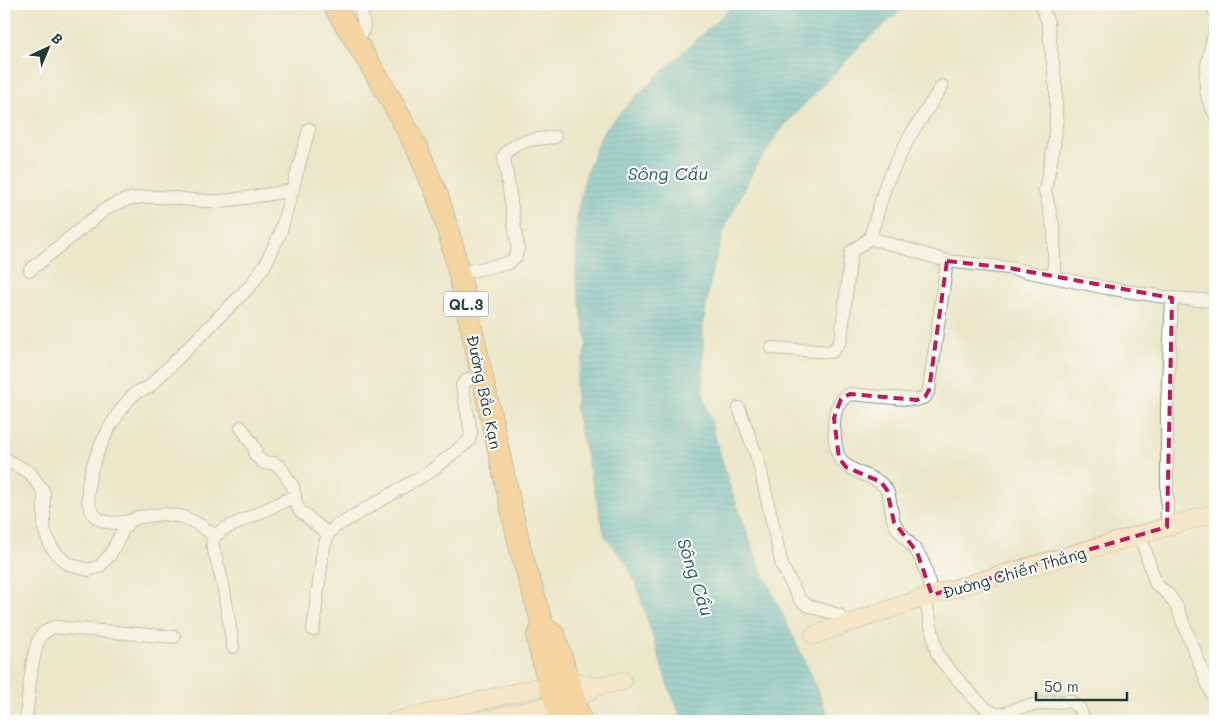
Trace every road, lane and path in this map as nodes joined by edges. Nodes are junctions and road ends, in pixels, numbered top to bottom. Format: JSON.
{"nodes":[{"id":1,"x":333,"y":4,"type":"edge"},
{"id":2,"x":359,"y":4,"type":"edge"},
{"id":3,"x":1041,"y":4,"type":"edge"},
{"id":4,"x":1212,"y":4,"type":"edge"},
{"id":5,"x":1215,"y":12,"type":"edge"},
{"id":6,"x":1215,"y":29,"type":"edge"},
{"id":7,"x":355,"y":42,"type":"junction"},
{"id":8,"x":1210,"y":79,"type":"edge"},
{"id":9,"x":942,"y":86,"type":"dead end"},
{"id":10,"x":1215,"y":114,"type":"edge"},
{"id":11,"x":309,"y":129,"type":"dead end"},
{"id":12,"x":555,"y":136,"type":"dead end"},
{"id":13,"x":293,"y":190,"type":"junction"},
{"id":14,"x":870,"y":238,"type":"junction"},
{"id":15,"x":947,"y":261,"type":"junction"},
{"id":16,"x":30,"y":270,"type":"dead end"},
{"id":17,"x":459,"y":274,"type":"junction"},
{"id":18,"x":1054,"y":277,"type":"junction"},
{"id":19,"x":1172,"y":298,"type":"junction"},
{"id":20,"x":1215,"y":301,"type":"edge"},
{"id":21,"x":772,"y":348,"type":"dead end"},
{"id":22,"x":482,"y":374,"type":"junction"},
{"id":23,"x":739,"y":408,"type":"dead end"},
{"id":24,"x":242,"y":427,"type":"dead end"},
{"id":25,"x":4,"y":458,"type":"edge"},
{"id":26,"x":295,"y":496,"type":"junction"},
{"id":27,"x":1215,"y":514,"type":"edge"},
{"id":28,"x":130,"y":521,"type":"junction"},
{"id":29,"x":1167,"y":527,"type":"junction"},
{"id":30,"x":328,"y":534,"type":"junction"},
{"id":31,"x":1140,"y":535,"type":"junction"},
{"id":32,"x":215,"y":536,"type":"junction"},
{"id":33,"x":928,"y":597,"type":"junction"},
{"id":34,"x":845,"y":625,"type":"junction"},
{"id":35,"x":313,"y":630,"type":"dead end"},
{"id":36,"x":814,"y":635,"type":"dead end"},
{"id":37,"x":174,"y":637,"type":"dead end"},
{"id":38,"x":233,"y":647,"type":"dead end"},
{"id":39,"x":623,"y":681,"type":"dead end"},
{"id":40,"x":559,"y":682,"type":"junction"},
{"id":41,"x":595,"y":687,"type":"junction"},
{"id":42,"x":1215,"y":702,"type":"edge"},
{"id":43,"x":564,"y":709,"type":"edge"},
{"id":44,"x":995,"y":718,"type":"edge"},
{"id":45,"x":26,"y":721,"type":"edge"},
{"id":46,"x":395,"y":721,"type":"edge"},
{"id":47,"x":480,"y":721,"type":"edge"},
{"id":48,"x":581,"y":721,"type":"edge"},
{"id":49,"x":1085,"y":721,"type":"edge"}],
"edges":[{"from":1,"to":7,"type":"highway","name":"Đường Bắc Kạn","number":"QL.3"},
{"from":2,"to":7,"type":"street"},
{"from":3,"to":18,"type":"street"},
{"from":4,"to":5,"type":"street"},
{"from":6,"to":8,"type":"street"},
{"from":7,"to":17,"type":"highway","name":"Đường Bắc Kạn","number":"QL.3"},
{"from":8,"to":10,"type":"street"},
{"from":9,"to":14,"type":"street"},
{"from":11,"to":13,"type":"street"},
{"from":12,"to":17,"type":"street"},
{"from":13,"to":16,"type":"street"},
{"from":13,"to":28,"type":"street"},
{"from":14,"to":15,"type":"street"},
{"from":14,"to":21,"type":"street"},
{"from":15,"to":18,"type":"street"},
{"from":15,"to":33,"type":"street"},
{"from":17,"to":22,"type":"highway","name":"Đường Bắc Kạn","number":"QL.3"},
{"from":18,"to":19,"type":"street"},
{"from":19,"to":20,"type":"street"},
{"from":19,"to":29,"type":"street"},
{"from":22,"to":30,"type":"street"},
{"from":22,"to":40,"type":"highway","name":"Đường Bắc Kạn","number":"QL.3"},
{"from":23,"to":34,"type":"street"},
{"from":24,"to":26,"type":"street"},
{"from":25,"to":28,"type":"street"},
{"from":26,"to":30,"type":"street"},
{"from":26,"to":32,"type":"street"},
{"from":27,"to":29,"type":"main road","name":"Đường Chiến Thắng"},
{"from":28,"to":32,"type":"street"},
{"from":29,"to":31,"type":"main road","name":"Đường Chiến Thắng"},
{"from":30,"to":35,"type":"street"},
{"from":31,"to":33,"type":"main road","name":"Đường Chiến Thắng"},
{"from":31,"to":42,"type":"street"},
{"from":32,"to":38,"type":"street"},
{"from":33,"to":34,"type":"main road","name":"Đường Chiến Thắng"},
{"from":33,"to":44,"type":"street"},
{"from":34,"to":36,"type":"main road","name":"Đường Chiến Thắng"},
{"from":37,"to":45,"type":"street"},
{"from":39,"to":41,"type":"main road"},
{"from":40,"to":41,"type":"main road"},
{"from":40,"to":43,"type":"highway","name":"Đường Bắc Kạn","number":"QL.3"},
{"from":40,"to":46,"type":"main road"},
{"from":41,"to":43,"type":"main road"},
{"from":43,"to":47,"type":"main road"},
{"from":43,"to":48,"type":"highway","name":"Đường Bắc Kạn","number":"QL.3"},
{"from":44,"to":49,"type":"street"}]}
